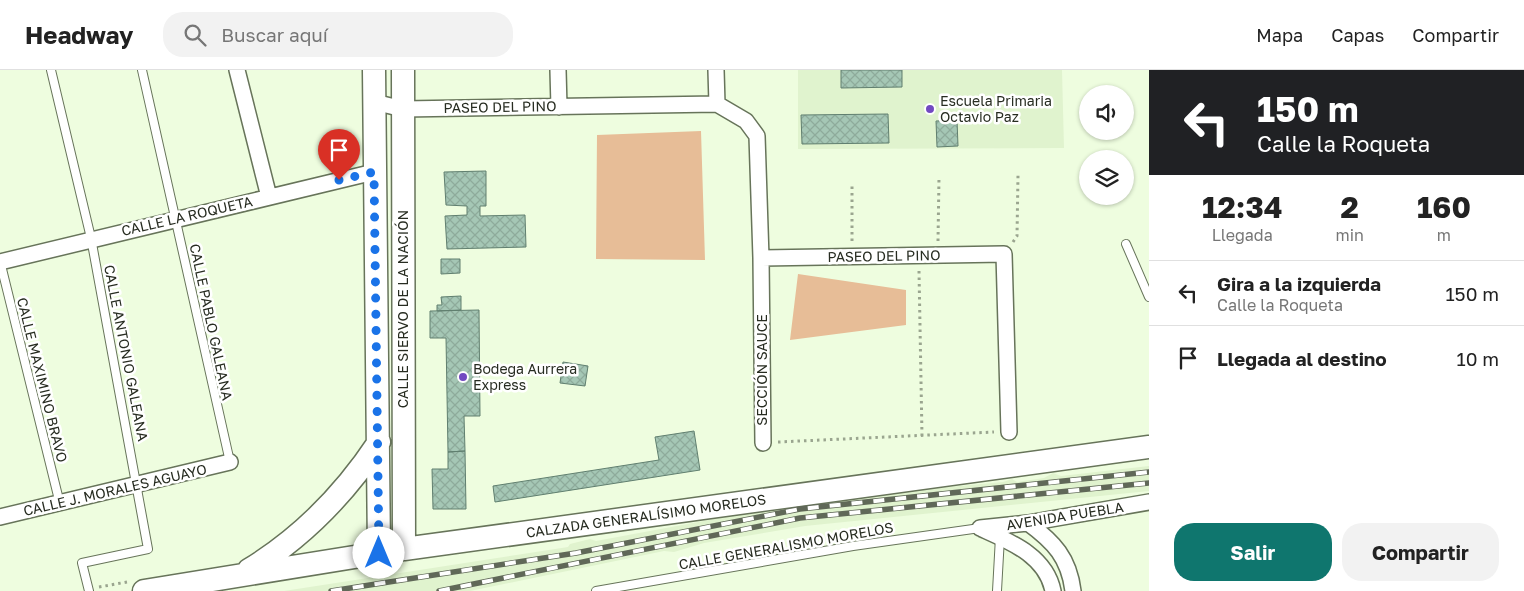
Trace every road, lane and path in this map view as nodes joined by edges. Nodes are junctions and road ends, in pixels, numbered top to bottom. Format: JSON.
{"nodes":[{"id":1,"x":50,"y":70,"type":"edge"},
{"id":2,"x":142,"y":70,"type":"edge"},
{"id":3,"x":237,"y":70,"type":"edge"},
{"id":4,"x":374,"y":70,"type":"edge"},
{"id":5,"x":403,"y":70,"type":"edge"},
{"id":6,"x":558,"y":70,"type":"edge"},
{"id":7,"x":716,"y":70,"type":"edge"},
{"id":8,"x":374,"y":102,"type":"junction"},
{"id":9,"x":717,"y":104,"type":"junction"},
{"id":10,"x":558,"y":106,"type":"junction"},
{"id":11,"x":403,"y":109,"type":"junction"},
{"id":12,"x":374,"y":172,"type":"junction"},
{"id":13,"x":1018,"y":175,"type":"dead end"},
{"id":14,"x":939,"y":177,"type":"dead end"},
{"id":15,"x":852,"y":185,"type":"dead end"},
{"id":16,"x":269,"y":197,"type":"junction"},
{"id":17,"x":176,"y":219,"type":"junction"},
{"id":18,"x":91,"y":238,"type":"junction"},
{"id":19,"x":1126,"y":244,"type":"dead end"},
{"id":20,"x":1004,"y":254,"type":"junction"},
{"id":21,"x":919,"y":255,"type":"junction"},
{"id":22,"x":938,"y":255,"type":"junction"},
{"id":23,"x":852,"y":256,"type":"junction"},
{"id":24,"x":761,"y":258,"type":"junction"},
{"id":25,"x":0,"y":262,"type":"edge"},
{"id":26,"x":1149,"y":297,"type":"edge"},
{"id":27,"x":1009,"y":432,"type":"joint"},
{"id":28,"x":922,"y":436,"type":"junction"},
{"id":29,"x":379,"y":442,"type":"junction"},
{"id":30,"x":763,"y":443,"type":"joint"},
{"id":31,"x":1149,"y":447,"type":"edge"},
{"id":32,"x":230,"y":462,"type":"joint"},
{"id":33,"x":138,"y":485,"type":"junction"},
{"id":34,"x":1149,"y":502,"type":"edge"},
{"id":35,"x":60,"y":504,"type":"junction"},
{"id":36,"x":0,"y":516,"type":"edge"},
{"id":37,"x":1028,"y":523,"type":"junction"},
{"id":38,"x":980,"y":528,"type":"junction"},
{"id":39,"x":1000,"y":537,"type":"junction"},
{"id":40,"x":404,"y":549,"type":"junction"},
{"id":41,"x":379,"y":553,"type":"junction"},
{"id":42,"x":242,"y":575,"type":"junction"},
{"id":43,"x":138,"y":586,"type":"edge"},
{"id":44,"x":97,"y":587,"type":"dead end"},
{"id":45,"x":89,"y":591,"type":"edge"},
{"id":46,"x":596,"y":591,"type":"edge"},
{"id":47,"x":997,"y":591,"type":"edge"},
{"id":48,"x":1053,"y":591,"type":"edge"},
{"id":49,"x":1073,"y":591,"type":"edge"}],
"edges":[{"from":1,"to":18,"type":"lane","name":"CALLE ANTONIO GALEANA"},
{"from":2,"to":17,"type":"lane","name":"CALLE PABLO GALEANA"},
{"from":3,"to":16,"type":"street"},
{"from":4,"to":8,"type":"main road","name":"CALLE SIERVO DE LA NACIÓN"},
{"from":5,"to":11,"type":"main road","name":"CALLE SIERVO DE LA NACIÓN"},
{"from":6,"to":10,"type":"street"},
{"from":7,"to":9,"type":"street"},
{"from":8,"to":11,"type":"street","name":"PASEO DEL PINO"},
{"from":8,"to":12,"type":"main road","name":"CALLE SIERVO DE LA NACIÓN"},
{"from":9,"to":10,"type":"street","name":"PASEO DEL PINO"},
{"from":9,"to":24,"type":"street","name":"PASEO DEL PINO"},
{"from":10,"to":11,"type":"street","name":"PASEO DEL PINO"},
{"from":11,"to":40,"type":"main road","name":"CALLE SIERVO DE LA NACIÓN"},
{"from":12,"to":16,"type":"street","name":"CALLE LA ROQUETA"},
{"from":12,"to":29,"type":"main road","name":"CALLE SIERVO DE LA NACIÓN"},
{"from":13,"to":20,"type":"path"},
{"from":14,"to":22,"type":"path"},
{"from":15,"to":23,"type":"path"},
{"from":16,"to":17,"type":"street","name":"CALLE LA ROQUETA"},
{"from":17,"to":18,"type":"street","name":"CALLE LA ROQUETA"},
{"from":17,"to":32,"type":"lane","name":"CALLE PABLO GALEANA"},
{"from":18,"to":25,"type":"street","name":"CALLE LA ROQUETA"},
{"from":18,"to":33,"type":"lane","name":"CALLE ANTONIO GALEANA"},
{"from":19,"to":26,"type":"lane"},
{"from":20,"to":22,"type":"street","name":"PASEO DEL PINO"},
{"from":20,"to":27,"type":"street"},
{"from":21,"to":22,"type":"street","name":"PASEO DEL PINO"},
{"from":21,"to":23,"type":"street","name":"PASEO DEL PINO"},
{"from":21,"to":28,"type":"path"},
{"from":23,"to":24,"type":"street","name":"PASEO DEL PINO"},
{"from":24,"to":30,"type":"street","name":"SECCIÓN SAUCE"},
{"from":25,"to":35,"type":"lane","name":"CALLE MAXIMINO BRAVO"},
{"from":27,"to":28,"type":"path","name":"SECCIÓN SAUCE"},
{"from":28,"to":30,"type":"path","name":"SECCIÓN SAUCE"},
{"from":29,"to":41,"type":"main road","name":"CALLE SIERVO DE LA NACIÓN"},
{"from":29,"to":42,"type":"main road"},
{"from":31,"to":40,"type":"main road","name":"CALZADA GENERALÍSIMO MORELOS"},
{"from":32,"to":33,"type":"street","name":"CALLE J. MORALES AGUAYO"},
{"from":33,"to":35,"type":"street","name":"CALLE J. MORALES AGUAYO"},
{"from":33,"to":45,"type":"lane","name":"CALLE ANTONIO GALEANA"},
{"from":34,"to":37,"type":"street","name":"AVENIDA PUEBLA"},
{"from":35,"to":36,"type":"street","name":"CALLE J. MORALES AGUAYO"},
{"from":37,"to":38,"type":"street","name":"AVENIDA PUEBLA"},
{"from":37,"to":49,"type":"street"},
{"from":38,"to":39,"type":"street"},
{"from":38,"to":46,"type":"lane","name":"CALLE GENERALISMO MORELOS"},
{"from":39,"to":47,"type":"lane"},
{"from":39,"to":48,"type":"street"},
{"from":40,"to":41,"type":"main road","name":"CALZADA GENERALÍSIMO MORELOS"},
{"from":41,"to":42,"type":"main road","name":"CALZADA GENERALÍSIMO MORELOS"},
{"from":42,"to":43,"type":"main road","name":"CALZADA GENERALÍSIMO MORELOS"},
{"from":43,"to":44,"type":"path"}]}
